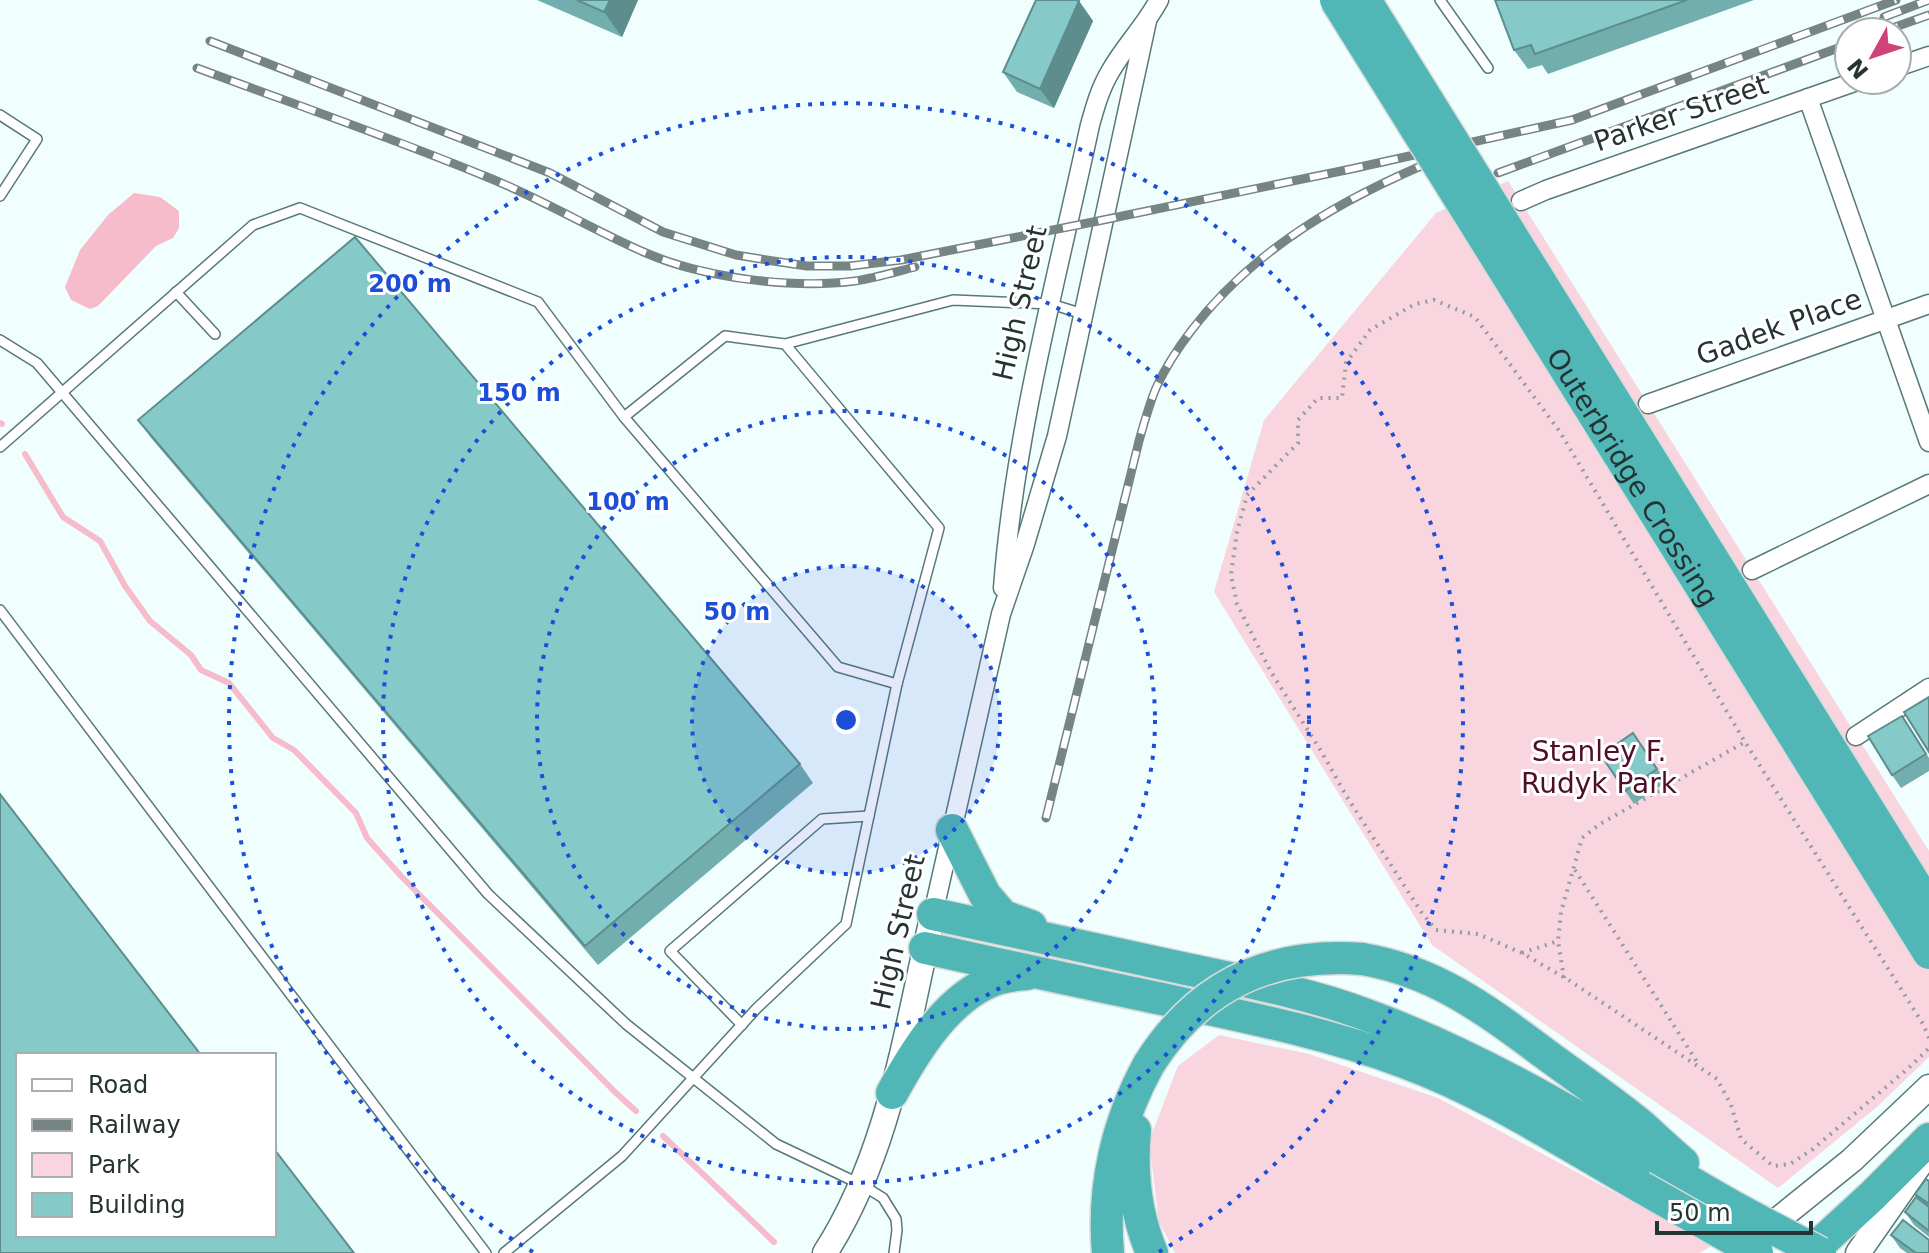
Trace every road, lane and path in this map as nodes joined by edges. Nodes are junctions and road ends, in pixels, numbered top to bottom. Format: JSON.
{"nodes":[{"id":1,"x":1159,"y":0,"type":"edge"},
{"id":2,"x":1336,"y":0,"type":"edge"},
{"id":3,"x":1365,"y":0,"type":"edge"},
{"id":4,"x":1440,"y":0,"type":"edge"},
{"id":5,"x":1147,"y":21,"type":"junction"},
{"id":6,"x":1488,"y":68,"type":"dead end"},
{"id":7,"x":1833,"y":89,"type":"edge"},
{"id":8,"x":1808,"y":98,"type":"junction"},
{"id":9,"x":0,"y":115,"type":"edge"},
{"id":10,"x":0,"y":196,"type":"edge"},
{"id":11,"x":1521,"y":201,"type":"dead end"},
{"id":12,"x":176,"y":292,"type":"junction"},
{"id":13,"x":1051,"y":304,"type":"junction"},
{"id":14,"x":1929,"y":304,"type":"edge"},
{"id":15,"x":1083,"y":314,"type":"junction"},
{"id":16,"x":1886,"y":319,"type":"junction"},
{"id":17,"x":215,"y":334,"type":"dead end"},
{"id":18,"x":0,"y":340,"type":"edge"},
{"id":19,"x":785,"y":344,"type":"junction"},
{"id":20,"x":62,"y":393,"type":"junction"},
{"id":21,"x":1648,"y":404,"type":"dead end"},
{"id":22,"x":624,"y":417,"type":"junction"},
{"id":23,"x":1929,"y":442,"type":"edge"},
{"id":24,"x":0,"y":447,"type":"edge"},
{"id":25,"x":1929,"y":484,"type":"edge"},
{"id":26,"x":1752,"y":570,"type":"dead end"},
{"id":27,"x":0,"y":610,"type":"edge"},
{"id":28,"x":1001,"y":614,"type":"junction"},
{"id":29,"x":897,"y":684,"type":"junction"},
{"id":30,"x":1929,"y":688,"type":"edge"},
{"id":31,"x":1856,"y":736,"type":"dead end"},
{"id":32,"x":1745,"y":742,"type":"junction"},
{"id":33,"x":869,"y":816,"type":"junction"},
{"id":34,"x":952,"y":830,"type":"junction"},
{"id":35,"x":1574,"y":869,"type":"junction"},
{"id":36,"x":1929,"y":907,"type":"edge"},
{"id":37,"x":933,"y":914,"type":"junction"},
{"id":38,"x":1058,"y":941,"type":"junction"},
{"id":39,"x":1558,"y":941,"type":"junction"},
{"id":40,"x":925,"y":948,"type":"junction"},
{"id":41,"x":1522,"y":953,"type":"junction"},
{"id":42,"x":1929,"y":953,"type":"edge"},
{"id":43,"x":1047,"y":975,"type":"junction"},
{"id":44,"x":1564,"y":978,"type":"junction"},
{"id":45,"x":742,"y":1025,"type":"junction"},
{"id":46,"x":1929,"y":1038,"type":"edge"},
{"id":47,"x":1929,"y":1048,"type":"edge"},
{"id":48,"x":1149,"y":1064,"type":"junction"},
{"id":49,"x":1700,"y":1067,"type":"junction"},
{"id":50,"x":693,"y":1078,"type":"junction"},
{"id":51,"x":1929,"y":1087,"type":"edge"},
{"id":52,"x":892,"y":1093,"type":"junction"},
{"id":53,"x":1929,"y":1139,"type":"edge"},
{"id":54,"x":1929,"y":1152,"type":"edge"},
{"id":55,"x":1653,"y":1165,"type":"junction"},
{"id":56,"x":862,"y":1185,"type":"junction"},
{"id":57,"x":486,"y":1253,"type":"edge"},
{"id":58,"x":504,"y":1253,"type":"edge"},
{"id":59,"x":825,"y":1253,"type":"edge"},
{"id":60,"x":894,"y":1253,"type":"edge"},
{"id":61,"x":1108,"y":1253,"type":"edge"},
{"id":62,"x":1152,"y":1253,"type":"edge"},
{"id":63,"x":1733,"y":1253,"type":"edge"},
{"id":64,"x":1757,"y":1253,"type":"edge"},
{"id":65,"x":1810,"y":1253,"type":"edge"},
{"id":66,"x":1820,"y":1253,"type":"edge"},
{"id":67,"x":1858,"y":1253,"type":"edge"}],
"edges":[{"from":1,"to":5,"type":"street","name":"High Street"},
{"from":2,"to":42,"type":"highway","name":"Outerbridge Crossing","bridge":true},
{"from":3,"to":36,"type":"highway","name":"Outerbridge Crossing","bridge":true},
{"from":4,"to":6,"type":"lane"},
{"from":5,"to":13,"type":"street","name":"High Street"},
{"from":5,"to":15,"type":"street","name":"High Street"},
{"from":7,"to":8,"type":"street","name":"Parker Street"},
{"from":8,"to":11,"type":"street","name":"Parker Street"},
{"from":8,"to":16,"type":"street"},
{"from":9,"to":10,"type":"lane"},
{"from":12,"to":17,"type":"lane"},
{"from":12,"to":20,"type":"lane"},
{"from":12,"to":22,"type":"lane"},
{"from":13,"to":15,"type":"lane"},
{"from":13,"to":19,"type":"lane"},
{"from":13,"to":28,"type":"street","name":"High Street"},
{"from":14,"to":16,"type":"street","name":"Gadek Place"},
{"from":15,"to":28,"type":"street","name":"High Street"},
{"from":16,"to":21,"type":"street","name":"Gadek Place"},
{"from":16,"to":23,"type":"street"},
{"from":18,"to":20,"type":"lane"},
{"from":19,"to":22,"type":"lane"},
{"from":19,"to":29,"type":"lane"},
{"from":20,"to":24,"type":"lane"},
{"from":20,"to":50,"type":"lane"},
{"from":22,"to":29,"type":"lane"},
{"from":25,"to":26,"type":"street"},
{"from":27,"to":57,"type":"lane"},
{"from":28,"to":34,"type":"street","name":"High Street"},
{"from":29,"to":33,"type":"lane"},
{"from":30,"to":31,"type":"street"},
{"from":32,"to":35,"type":"path"},
{"from":32,"to":41,"type":"path"},
{"from":32,"to":46,"type":"path"},
{"from":33,"to":45,"type":"lane"},
{"from":33,"to":45,"type":"lane"},
{"from":34,"to":37,"type":"street","name":"High Street"},
{"from":34,"to":38,"type":"highway"},
{"from":35,"to":39,"type":"path"},
{"from":35,"to":49,"type":"path"},
{"from":37,"to":38,"type":"highway"},
{"from":37,"to":40,"type":"street","name":"High Street"},
{"from":38,"to":55,"type":"highway"},
{"from":39,"to":41,"type":"path"},
{"from":39,"to":44,"type":"path"},
{"from":40,"to":43,"type":"highway"},
{"from":40,"to":52,"type":"street","name":"High Street"},
{"from":41,"to":44,"type":"path"},
{"from":43,"to":52,"type":"highway"},
{"from":43,"to":55,"type":"highway"},
{"from":44,"to":49,"type":"path"},
{"from":45,"to":50,"type":"lane"},
{"from":47,"to":49,"type":"path"},
{"from":48,"to":55,"type":"highway","bridge":true},
{"from":48,"to":61,"type":"highway"},
{"from":48,"to":62,"type":"highway"},
{"from":50,"to":56,"type":"lane"},
{"from":50,"to":58,"type":"lane"},
{"from":51,"to":63,"type":"street"},
{"from":52,"to":56,"type":"street","name":"High Street"},
{"from":53,"to":65,"type":"highway"},
{"from":54,"to":67,"type":"street"},
{"from":55,"to":64,"type":"highway","bridge":true},
{"from":55,"to":66,"type":"highway","bridge":true},
{"from":56,"to":59,"type":"street","name":"High Street"},
{"from":56,"to":60,"type":"lane"}]}
